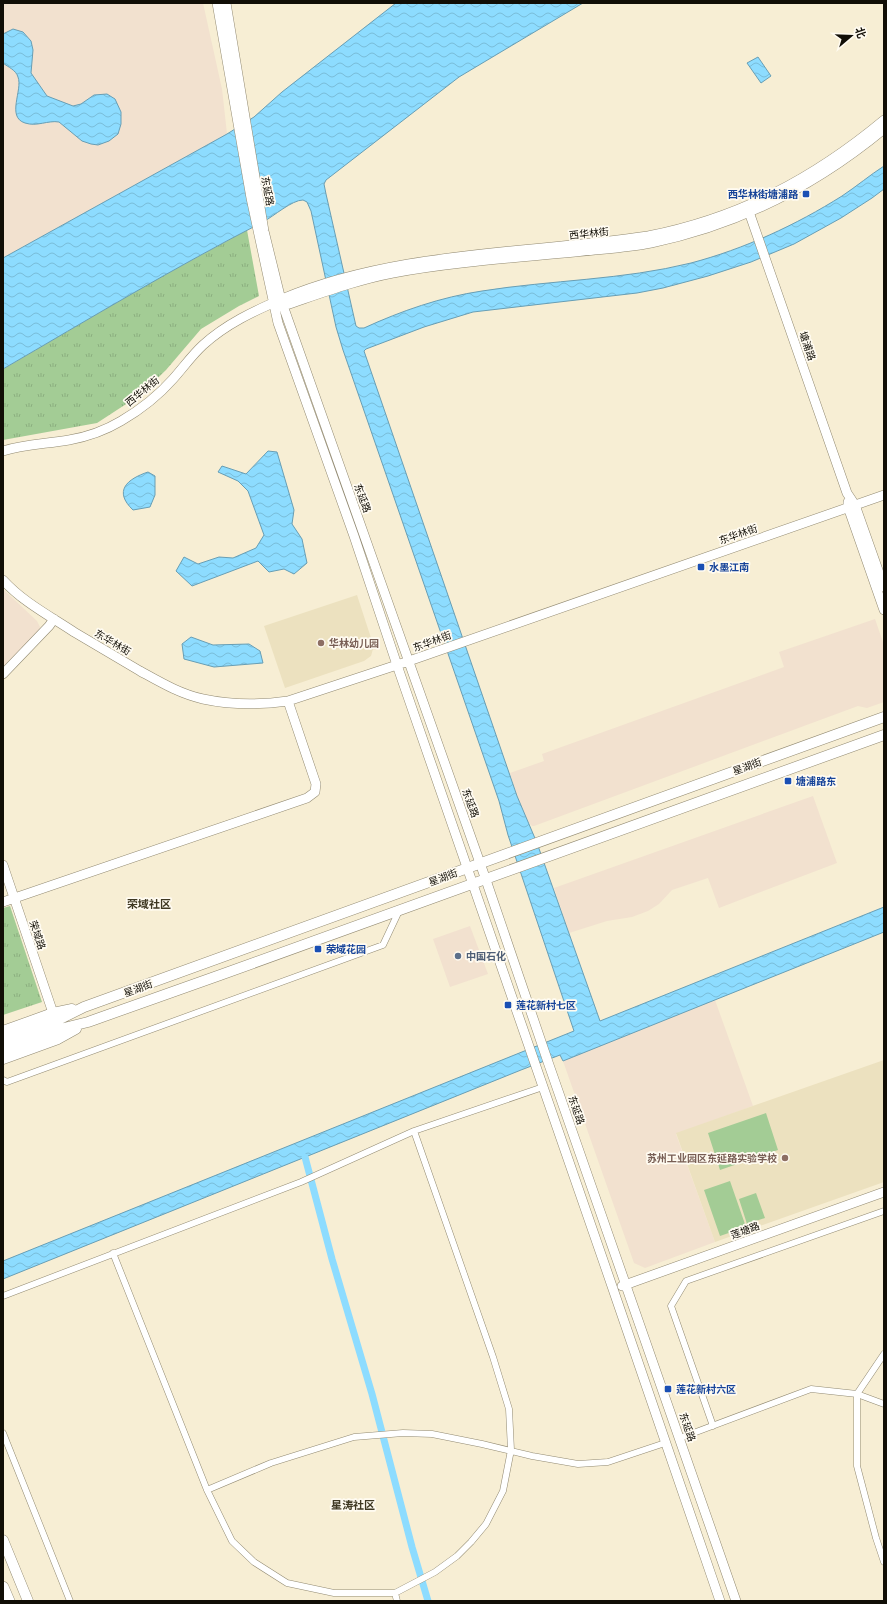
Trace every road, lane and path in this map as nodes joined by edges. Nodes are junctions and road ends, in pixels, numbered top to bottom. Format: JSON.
{"nodes":[{"id":1,"x":217,"y":3,"type":"edge"},
{"id":2,"x":226,"y":3,"type":"edge"},
{"id":3,"x":239,"y":109,"type":"junction"},
{"id":4,"x":884,"y":120,"type":"edge"},
{"id":5,"x":884,"y":129,"type":"edge"},
{"id":6,"x":748,"y":210,"type":"junction"},
{"id":7,"x":279,"y":303,"type":"junction"},
{"id":8,"x":3,"y":452,"type":"edge"},
{"id":9,"x":884,"y":495,"type":"edge"},
{"id":10,"x":852,"y":506,"type":"junction"},
{"id":11,"x":3,"y":580,"type":"edge"},
{"id":12,"x":884,"y":587,"type":"edge"},
{"id":13,"x":884,"y":610,"type":"edge"},
{"id":14,"x":54,"y":619,"type":"junction"},
{"id":15,"x":409,"y":661,"type":"junction"},
{"id":16,"x":397,"y":666,"type":"junction"},
{"id":17,"x":3,"y":674,"type":"edge"},
{"id":18,"x":288,"y":701,"type":"junction"},
{"id":19,"x":884,"y":717,"type":"edge"},
{"id":20,"x":884,"y":735,"type":"edge"},
{"id":21,"x":481,"y":863,"type":"junction"},
{"id":22,"x":3,"y":865,"type":"edge"},
{"id":23,"x":467,"y":868,"type":"junction"},
{"id":24,"x":486,"y":880,"type":"junction"},
{"id":25,"x":473,"y":885,"type":"junction"},
{"id":26,"x":14,"y":899,"type":"junction"},
{"id":27,"x":3,"y":902,"type":"edge"},
{"id":28,"x":399,"y":911,"type":"junction"},
{"id":29,"x":84,"y":1007,"type":"junction"},
{"id":30,"x":53,"y":1013,"type":"junction"},
{"id":31,"x":88,"y":1022,"type":"junction"},
{"id":32,"x":3,"y":1031,"type":"edge"},
{"id":33,"x":3,"y":1041,"type":"edge"},
{"id":34,"x":3,"y":1050,"type":"edge"},
{"id":35,"x":3,"y":1059,"type":"edge"},
{"id":36,"x":3,"y":1080,"type":"edge"},
{"id":37,"x":543,"y":1087,"type":"junction"},
{"id":38,"x":414,"y":1131,"type":"junction"},
{"id":39,"x":884,"y":1192,"type":"edge"},
{"id":40,"x":884,"y":1211,"type":"edge"},
{"id":41,"x":113,"y":1253,"type":"junction"},
{"id":42,"x":627,"y":1284,"type":"junction"},
{"id":43,"x":613,"y":1288,"type":"junction"},
{"id":44,"x":3,"y":1296,"type":"edge"},
{"id":45,"x":884,"y":1354,"type":"edge"},
{"id":46,"x":858,"y":1394,"type":"junction"},
{"id":47,"x":884,"y":1404,"type":"edge"},
{"id":48,"x":712,"y":1426,"type":"junction"},
{"id":49,"x":3,"y":1433,"type":"edge"},
{"id":50,"x":680,"y":1438,"type":"junction"},
{"id":51,"x":665,"y":1442,"type":"junction"},
{"id":52,"x":511,"y":1450,"type":"junction"},
{"id":53,"x":207,"y":1490,"type":"junction"},
{"id":54,"x":3,"y":1540,"type":"edge"},
{"id":55,"x":884,"y":1562,"type":"edge"},
{"id":56,"x":3,"y":1587,"type":"edge"},
{"id":57,"x":395,"y":1592,"type":"junction"},
{"id":58,"x":9,"y":1601,"type":"edge"},
{"id":59,"x":28,"y":1601,"type":"edge"},
{"id":60,"x":70,"y":1601,"type":"edge"},
{"id":61,"x":397,"y":1601,"type":"edge"},
{"id":62,"x":720,"y":1601,"type":"edge"},
{"id":63,"x":736,"y":1601,"type":"edge"}],
"edges":[{"from":1,"to":3,"type":"main road","name":"东延路"},
{"from":2,"to":3,"type":"main road","name":"东延路"},
{"from":3,"to":7,"type":"main road","name":"东延路"},
{"from":4,"to":6,"type":"main road","name":"西华林街"},
{"from":5,"to":6,"type":"main road","name":"西华林街"},
{"from":6,"to":7,"type":"main road","name":"西华林街"},
{"from":6,"to":10,"type":"main road","name":"塘浦路"},
{"from":7,"to":8,"type":"main road","name":"西华林街"},
{"from":7,"to":15,"type":"main road","name":"东延路"},
{"from":7,"to":16,"type":"main road","name":"东延路"},
{"from":9,"to":10,"type":"main road","name":"东华林街"},
{"from":10,"to":12,"type":"main road","name":"塘浦路"},
{"from":10,"to":13,"type":"main road","name":"塘浦路"},
{"from":10,"to":15,"type":"main road","name":"东华林街"},
{"from":11,"to":14,"type":"main road","name":"东华林街"},
{"from":14,"to":17,"type":"main road"},
{"from":14,"to":18,"type":"main road","name":"东华林街"},
{"from":15,"to":16,"type":"main road","name":"东华林街"},
{"from":15,"to":21,"type":"main road","name":"东延路"},
{"from":16,"to":18,"type":"main road","name":"东华林街"},
{"from":16,"to":23,"type":"main road","name":"东延路"},
{"from":18,"to":26,"type":"main road"},
{"from":19,"to":21,"type":"main road","name":"星湖街"},
{"from":20,"to":24,"type":"main road","name":"星湖街"},
{"from":21,"to":23,"type":"main road","name":"星湖街"},
{"from":21,"to":24,"type":"main road","name":"东延路"},
{"from":22,"to":26,"type":"main road","name":"荣域路"},
{"from":23,"to":25,"type":"main road","name":"东延路"},
{"from":23,"to":29,"type":"main road","name":"星湖街"},
{"from":24,"to":25,"type":"main road","name":"星湖街"},
{"from":24,"to":42,"type":"main road","name":"东延路"},
{"from":25,"to":28,"type":"main road","name":"星湖街"},
{"from":25,"to":37,"type":"main road","name":"东延路"},
{"from":26,"to":27,"type":"main road"},
{"from":26,"to":30,"type":"main road","name":"荣域路"},
{"from":28,"to":31,"type":"main road","name":"星湖街"},
{"from":28,"to":36,"type":"street"},
{"from":29,"to":30,"type":"main road"},
{"from":29,"to":33,"type":"main road","name":"星湖街"},
{"from":30,"to":32,"type":"main road"},
{"from":31,"to":34,"type":"main road","name":"星湖街"},
{"from":31,"to":35,"type":"main road"},
{"from":37,"to":38,"type":"street"},
{"from":37,"to":43,"type":"main road","name":"东延路"},
{"from":38,"to":41,"type":"street"},
{"from":38,"to":52,"type":"street"},
{"from":39,"to":42,"type":"main road","name":"莲塘路"},
{"from":40,"to":48,"type":"street"},
{"from":41,"to":44,"type":"street"},
{"from":41,"to":53,"type":"street"},
{"from":42,"to":43,"type":"main road","name":"莲塘路"},
{"from":42,"to":50,"type":"main road","name":"东延路"},
{"from":43,"to":51,"type":"main road","name":"东延路"},
{"from":45,"to":46,"type":"street"},
{"from":46,"to":47,"type":"street"},
{"from":46,"to":48,"type":"street"},
{"from":46,"to":55,"type":"street"},
{"from":48,"to":50,"type":"street"},
{"from":49,"to":60,"type":"street"},
{"from":50,"to":63,"type":"main road","name":"东延路"},
{"from":51,"to":52,"type":"street"},
{"from":51,"to":62,"type":"main road","name":"东延路"},
{"from":52,"to":53,"type":"street"},
{"from":52,"to":57,"type":"street"},
{"from":53,"to":57,"type":"street"},
{"from":54,"to":59,"type":"main road"},
{"from":56,"to":58,"type":"highway"},
{"from":57,"to":61,"type":"street"}]}
